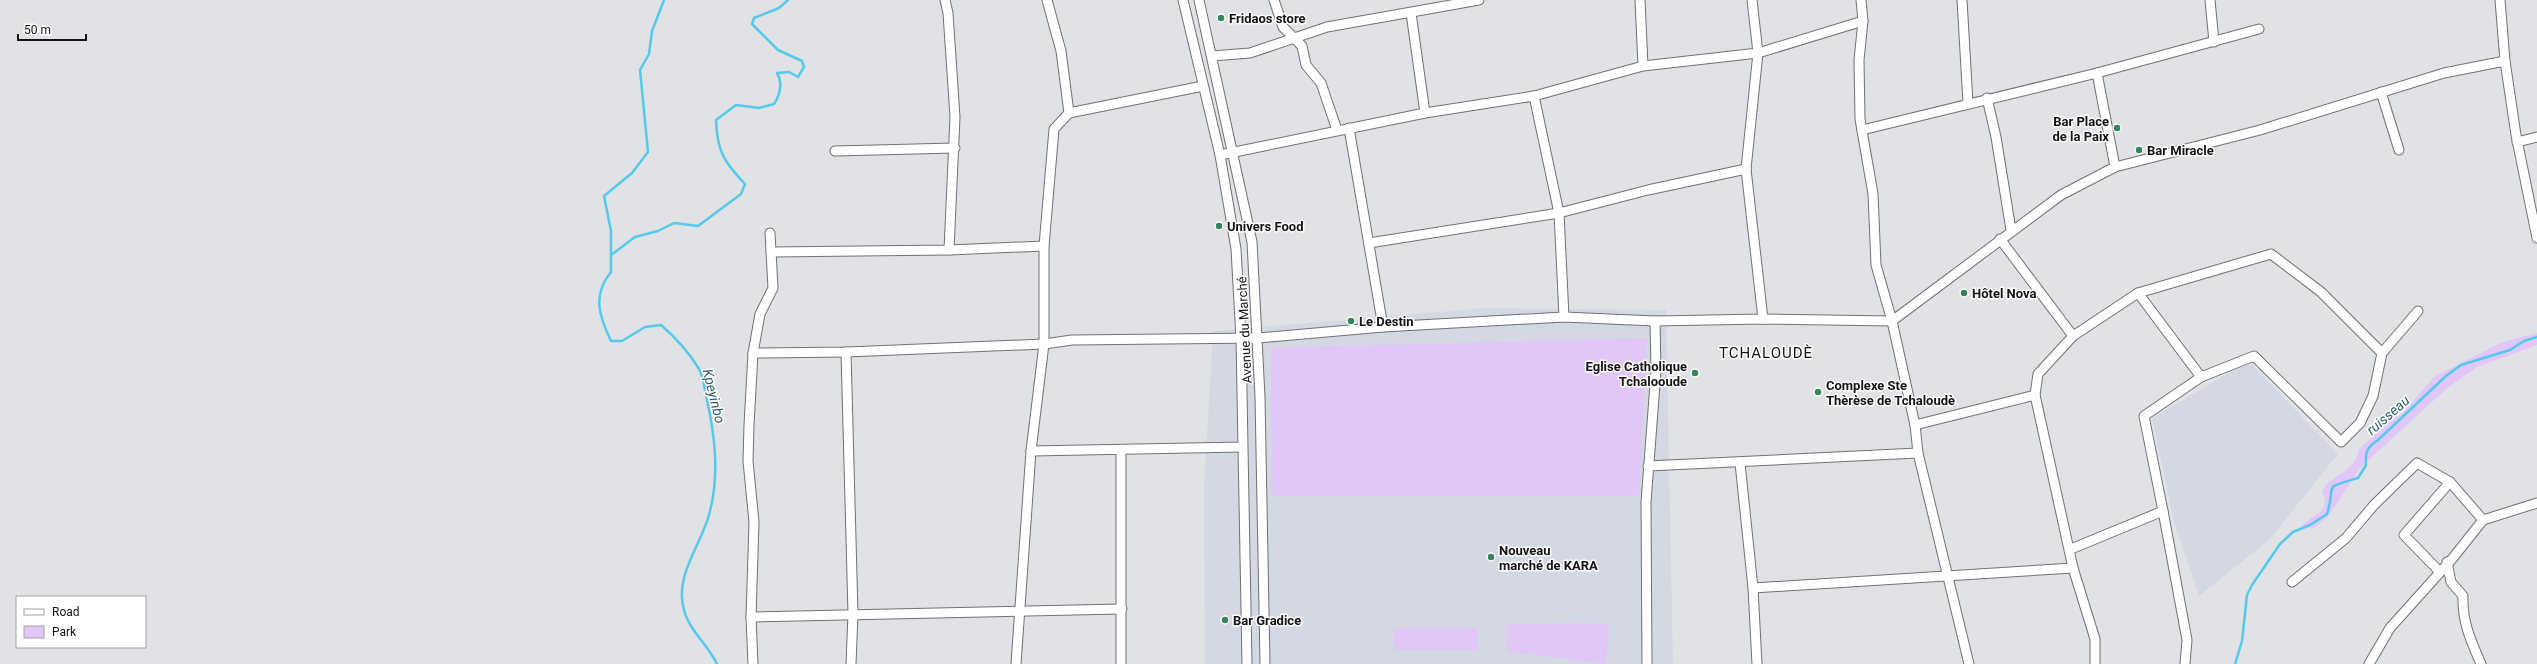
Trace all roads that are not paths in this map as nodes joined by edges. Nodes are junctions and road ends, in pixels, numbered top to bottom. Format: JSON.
{"nodes":[{"id":1,"x":945,"y":0,"type":"edge"},
{"id":2,"x":1047,"y":0,"type":"edge"},
{"id":3,"x":1200,"y":0,"type":"edge"},
{"id":4,"x":1274,"y":0,"type":"edge"},
{"id":5,"x":1480,"y":0,"type":"edge"},
{"id":6,"x":1640,"y":0,"type":"edge"},
{"id":7,"x":1752,"y":0,"type":"edge"},
{"id":8,"x":1861,"y":0,"type":"edge"},
{"id":9,"x":1972,"y":0,"type":"edge"},
{"id":10,"x":2210,"y":0,"type":"edge"},
{"id":11,"x":2500,"y":0,"type":"edge"},
{"id":12,"x":1962,"y":1,"type":"edge"},
{"id":13,"x":1184,"y":2,"type":"edge"},
{"id":14,"x":1411,"y":13,"type":"junction"},
{"id":15,"x":1863,"y":21,"type":"junction"},
{"id":16,"x":2258,"y":29,"type":"dead end"},
{"id":17,"x":1291,"y":37,"type":"junction"},
{"id":18,"x":2214,"y":42,"type":"junction"},
{"id":19,"x":1758,"y":53,"type":"junction"},
{"id":20,"x":1212,"y":56,"type":"junction"},
{"id":21,"x":2505,"y":61,"type":"junction"},
{"id":22,"x":1643,"y":66,"type":"junction"},
{"id":23,"x":2097,"y":73,"type":"junction"},
{"id":24,"x":1203,"y":86,"type":"junction"},
{"id":25,"x":2381,"y":92,"type":"junction"},
{"id":26,"x":1534,"y":96,"type":"junction"},
{"id":27,"x":1987,"y":98,"type":"junction"},
{"id":28,"x":1968,"y":103,"type":"junction"},
{"id":29,"x":1068,"y":113,"type":"junction"},
{"id":30,"x":1426,"y":113,"type":"junction"},
{"id":31,"x":1349,"y":128,"type":"junction"},
{"id":32,"x":1337,"y":130,"type":"junction"},
{"id":33,"x":1862,"y":130,"type":"junction"},
{"id":34,"x":2537,"y":137,"type":"edge"},
{"id":35,"x":2517,"y":138,"type":"junction"},
{"id":36,"x":955,"y":148,"type":"junction"},
{"id":37,"x":2398,"y":150,"type":"dead end"},
{"id":38,"x":835,"y":152,"type":"dead end"},
{"id":39,"x":1234,"y":152,"type":"junction"},
{"id":40,"x":1220,"y":155,"type":"junction"},
{"id":41,"x":2115,"y":167,"type":"junction"},
{"id":42,"x":1746,"y":169,"type":"junction"},
{"id":43,"x":1559,"y":213,"type":"junction"},
{"id":44,"x":2011,"y":230,"type":"junction"},
{"id":45,"x":770,"y":233,"type":"dead end"},
{"id":46,"x":2537,"y":238,"type":"edge"},
{"id":47,"x":2000,"y":239,"type":"junction"},
{"id":48,"x":1369,"y":243,"type":"junction"},
{"id":49,"x":1044,"y":246,"type":"junction"},
{"id":50,"x":949,"y":250,"type":"junction"},
{"id":51,"x":771,"y":252,"type":"junction"},
{"id":52,"x":2138,"y":293,"type":"junction"},
{"id":53,"x":2418,"y":311,"type":"dead end"},
{"id":54,"x":1564,"y":317,"type":"junction"},
{"id":55,"x":1763,"y":319,"type":"junction"},
{"id":56,"x":1655,"y":321,"type":"junction"},
{"id":57,"x":1892,"y":321,"type":"junction"},
{"id":58,"x":1383,"y":327,"type":"junction"},
{"id":59,"x":2074,"y":336,"type":"junction"},
{"id":60,"x":1258,"y":338,"type":"junction"},
{"id":61,"x":1241,"y":339,"type":"junction"},
{"id":62,"x":1044,"y":344,"type":"junction"},
{"id":63,"x":846,"y":352,"type":"junction"},
{"id":64,"x":753,"y":353,"type":"junction"},
{"id":65,"x":2382,"y":353,"type":"junction"},
{"id":66,"x":2201,"y":377,"type":"junction"},
{"id":67,"x":2035,"y":395,"type":"junction"},
{"id":68,"x":1915,"y":425,"type":"junction"},
{"id":69,"x":1242,"y":447,"type":"junction"},
{"id":70,"x":1121,"y":451,"type":"junction"},
{"id":71,"x":1031,"y":452,"type":"junction"},
{"id":72,"x":1918,"y":453,"type":"junction"},
{"id":73,"x":1740,"y":463,"type":"junction"},
{"id":74,"x":1648,"y":466,"type":"junction"},
{"id":75,"x":2450,"y":482,"type":"junction"},
{"id":76,"x":2537,"y":503,"type":"edge"},
{"id":77,"x":2163,"y":511,"type":"junction"},
{"id":78,"x":2483,"y":520,"type":"junction"},
{"id":79,"x":2070,"y":549,"type":"junction"},
{"id":80,"x":2447,"y":562,"type":"junction"},
{"id":81,"x":2073,"y":568,"type":"junction"},
{"id":82,"x":2440,"y":572,"type":"junction"},
{"id":83,"x":1947,"y":578,"type":"junction"},
{"id":84,"x":2292,"y":582,"type":"dead end"},
{"id":85,"x":1753,"y":588,"type":"junction"},
{"id":86,"x":1122,"y":609,"type":"junction"},
{"id":87,"x":1021,"y":611,"type":"junction"},
{"id":88,"x":853,"y":614,"type":"junction"},
{"id":89,"x":751,"y":617,"type":"junction"},
{"id":90,"x":753,"y":664,"type":"edge"},
{"id":91,"x":851,"y":664,"type":"edge"},
{"id":92,"x":1016,"y":664,"type":"edge"},
{"id":93,"x":1121,"y":664,"type":"edge"},
{"id":94,"x":1247,"y":664,"type":"edge"},
{"id":95,"x":1265,"y":664,"type":"edge"},
{"id":96,"x":1647,"y":664,"type":"edge"},
{"id":97,"x":1756,"y":664,"type":"edge"},
{"id":98,"x":1969,"y":664,"type":"edge"},
{"id":99,"x":2095,"y":664,"type":"edge"},
{"id":100,"x":2185,"y":664,"type":"edge"},
{"id":101,"x":2369,"y":664,"type":"edge"},
{"id":102,"x":2481,"y":664,"type":"edge"}],
"edges":[{"from":1,"to":36,"type":"street"},
{"from":2,"to":29,"type":"street"},
{"from":3,"to":13,"type":"street"},
{"from":3,"to":20,"type":"street","name":"Avenue du Marché"},
{"from":4,"to":17,"type":"street"},
{"from":5,"to":14,"type":"street"},
{"from":6,"to":22,"type":"street"},
{"from":7,"to":19,"type":"street"},
{"from":8,"to":15,"type":"street"},
{"from":9,"to":12,"type":"street"},
{"from":10,"to":18,"type":"street"},
{"from":11,"to":21,"type":"street"},
{"from":12,"to":28,"type":"street"},
{"from":13,"to":24,"type":"street","name":"Avenue du Marché"},
{"from":14,"to":17,"type":"street"},
{"from":14,"to":30,"type":"street"},
{"from":15,"to":19,"type":"street"},
{"from":15,"to":33,"type":"street"},
{"from":16,"to":18,"type":"street"},
{"from":17,"to":20,"type":"street"},
{"from":17,"to":32,"type":"street"},
{"from":18,"to":23,"type":"street"},
{"from":19,"to":22,"type":"street"},
{"from":19,"to":42,"type":"street"},
{"from":20,"to":39,"type":"street","name":"Avenue du Marché"},
{"from":21,"to":25,"type":"street"},
{"from":21,"to":35,"type":"street"},
{"from":22,"to":26,"type":"street"},
{"from":23,"to":27,"type":"street"},
{"from":23,"to":41,"type":"street"},
{"from":24,"to":29,"type":"street"},
{"from":24,"to":40,"type":"street","name":"Avenue du Marché"},
{"from":25,"to":37,"type":"street"},
{"from":25,"to":41,"type":"street"},
{"from":26,"to":30,"type":"street"},
{"from":26,"to":43,"type":"street"},
{"from":27,"to":28,"type":"street"},
{"from":27,"to":44,"type":"street"},
{"from":28,"to":33,"type":"street"},
{"from":29,"to":49,"type":"street"},
{"from":30,"to":31,"type":"street"},
{"from":31,"to":32,"type":"street"},
{"from":31,"to":48,"type":"street"},
{"from":32,"to":39,"type":"street"},
{"from":33,"to":57,"type":"street"},
{"from":34,"to":35,"type":"street"},
{"from":35,"to":46,"type":"street"},
{"from":36,"to":38,"type":"street"},
{"from":36,"to":50,"type":"street"},
{"from":39,"to":40,"type":"street"},
{"from":39,"to":60,"type":"street","name":"Avenue du Marché"},
{"from":40,"to":61,"type":"street","name":"Avenue du Marché"},
{"from":41,"to":44,"type":"street"},
{"from":42,"to":43,"type":"street"},
{"from":42,"to":55,"type":"street"},
{"from":43,"to":48,"type":"street"},
{"from":43,"to":54,"type":"street"},
{"from":44,"to":47,"type":"street"},
{"from":45,"to":51,"type":"street"},
{"from":47,"to":57,"type":"street"},
{"from":47,"to":59,"type":"street"},
{"from":48,"to":58,"type":"street"},
{"from":49,"to":50,"type":"street"},
{"from":49,"to":62,"type":"street"},
{"from":50,"to":51,"type":"street"},
{"from":51,"to":64,"type":"street"},
{"from":52,"to":59,"type":"street"},
{"from":52,"to":65,"type":"street"},
{"from":52,"to":66,"type":"street"},
{"from":53,"to":65,"type":"street"},
{"from":54,"to":56,"type":"street"},
{"from":54,"to":58,"type":"street"},
{"from":55,"to":56,"type":"street"},
{"from":55,"to":57,"type":"street"},
{"from":56,"to":74,"type":"street"},
{"from":57,"to":68,"type":"street"},
{"from":58,"to":60,"type":"street"},
{"from":59,"to":67,"type":"street"},
{"from":60,"to":61,"type":"street"},
{"from":60,"to":95,"type":"street","name":"Avenue du Marché"},
{"from":61,"to":62,"type":"street"},
{"from":61,"to":69,"type":"street","name":"Avenue du Marché"},
{"from":62,"to":63,"type":"street"},
{"from":62,"to":71,"type":"street"},
{"from":63,"to":64,"type":"street"},
{"from":63,"to":88,"type":"street"},
{"from":64,"to":89,"type":"street"},
{"from":65,"to":66,"type":"street"},
{"from":66,"to":77,"type":"street"},
{"from":67,"to":68,"type":"street"},
{"from":67,"to":79,"type":"street"},
{"from":68,"to":72,"type":"street"},
{"from":69,"to":70,"type":"street"},
{"from":69,"to":94,"type":"street","name":"Avenue du Marché"},
{"from":70,"to":71,"type":"street"},
{"from":70,"to":86,"type":"street"},
{"from":71,"to":87,"type":"street"},
{"from":72,"to":73,"type":"street"},
{"from":72,"to":83,"type":"street"},
{"from":73,"to":74,"type":"street"},
{"from":73,"to":85,"type":"street"},
{"from":74,"to":96,"type":"street"},
{"from":75,"to":78,"type":"street"},
{"from":75,"to":82,"type":"street"},
{"from":75,"to":84,"type":"street"},
{"from":76,"to":78,"type":"street"},
{"from":77,"to":79,"type":"street"},
{"from":77,"to":100,"type":"street"},
{"from":78,"to":80,"type":"street"},
{"from":79,"to":81,"type":"street"},
{"from":80,"to":82,"type":"street"},
{"from":80,"to":102,"type":"street"},
{"from":81,"to":83,"type":"street"},
{"from":81,"to":99,"type":"street"},
{"from":82,"to":101,"type":"street"},
{"from":83,"to":85,"type":"street"},
{"from":83,"to":98,"type":"street"},
{"from":85,"to":97,"type":"street"},
{"from":86,"to":87,"type":"street"},
{"from":86,"to":93,"type":"street"},
{"from":87,"to":88,"type":"street"},
{"from":87,"to":92,"type":"street"},
{"from":88,"to":89,"type":"street"},
{"from":88,"to":91,"type":"street"},
{"from":89,"to":90,"type":"street"},
{"from":94,"to":95,"type":"street"}]}
